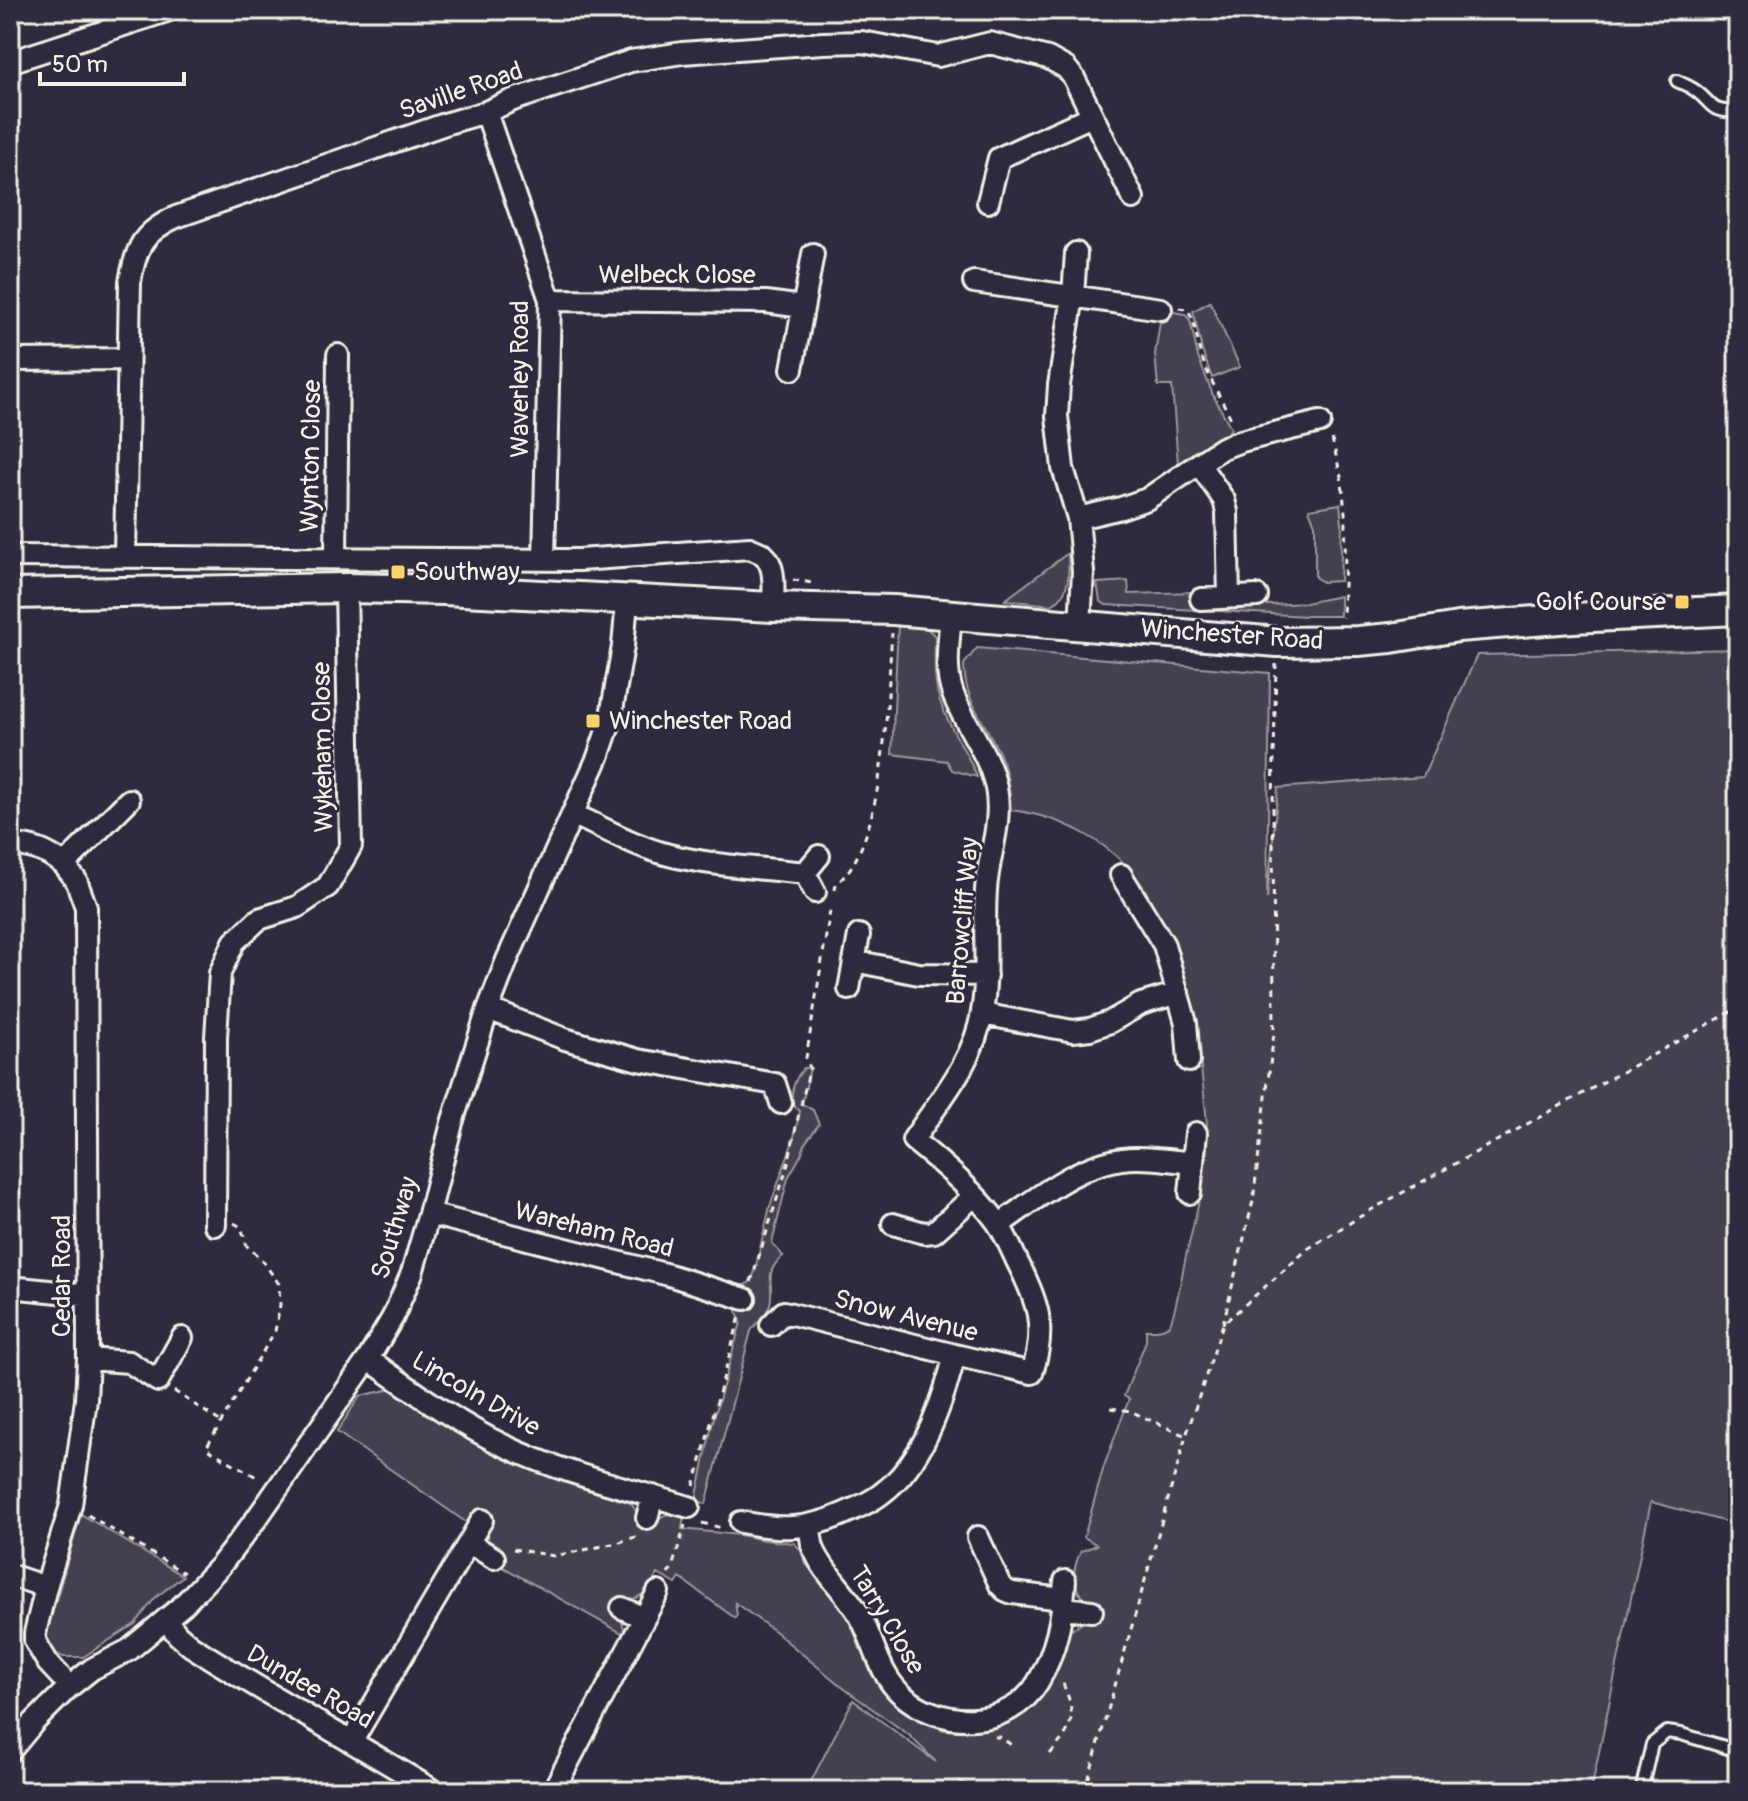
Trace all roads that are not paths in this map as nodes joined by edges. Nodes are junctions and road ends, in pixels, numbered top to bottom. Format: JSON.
{"nodes":[{"id":1,"x":170,"y":10,"type":"edge"},
{"id":2,"x":10,"y":62,"type":"edge"},
{"id":3,"x":1677,"y":81,"type":"dead end"},
{"id":4,"x":486,"y":112,"type":"junction"},
{"id":5,"x":1738,"y":112,"type":"edge"},
{"id":6,"x":1092,"y":116,"type":"junction"},
{"id":7,"x":1133,"y":198,"type":"dead end"},
{"id":8,"x":988,"y":202,"type":"dead end"},
{"id":9,"x":1076,"y":253,"type":"dead end"},
{"id":10,"x":813,"y":254,"type":"dead end"},
{"id":11,"x":974,"y":282,"type":"dead end"},
{"id":12,"x":1073,"y":296,"type":"junction"},
{"id":13,"x":550,"y":300,"type":"junction"},
{"id":14,"x":803,"y":307,"type":"junction"},
{"id":15,"x":1161,"y":309,"type":"road end"},
{"id":16,"x":338,"y":355,"type":"dead end"},
{"id":17,"x":128,"y":359,"type":"junction"},
{"id":18,"x":10,"y":360,"type":"edge"},
{"id":19,"x":792,"y":369,"type":"dead end"},
{"id":20,"x":1320,"y":422,"type":"road end"},
{"id":21,"x":1199,"y":464,"type":"junction"},
{"id":22,"x":1078,"y":518,"type":"junction"},
{"id":23,"x":10,"y":556,"type":"edge"},
{"id":24,"x":125,"y":556,"type":"junction"},
{"id":25,"x":336,"y":558,"type":"junction"},
{"id":26,"x":544,"y":560,"type":"junction"},
{"id":27,"x":346,"y":588,"type":"junction"},
{"id":28,"x":10,"y":594,"type":"edge"},
{"id":29,"x":1257,"y":596,"type":"dead end"},
{"id":30,"x":1229,"y":597,"type":"junction"},
{"id":31,"x":1201,"y":599,"type":"dead end"},
{"id":32,"x":627,"y":601,"type":"junction"},
{"id":33,"x":773,"y":607,"type":"junction"},
{"id":34,"x":1738,"y":610,"type":"edge"},
{"id":35,"x":951,"y":615,"type":"junction"},
{"id":36,"x":1080,"y":624,"type":"junction"},
{"id":37,"x":129,"y":800,"type":"dead end"},
{"id":38,"x":572,"y":814,"type":"junction"},
{"id":39,"x":10,"y":845,"type":"edge"},
{"id":40,"x":819,"y":856,"type":"dead end"},
{"id":41,"x":64,"y":865,"type":"junction"},
{"id":42,"x":805,"y":873,"type":"junction"},
{"id":43,"x":1121,"y":875,"type":"dead end"},
{"id":44,"x":815,"y":892,"type":"dead end"},
{"id":45,"x":859,"y":935,"type":"dead end"},
{"id":46,"x":854,"y":961,"type":"junction"},
{"id":47,"x":986,"y":975,"type":"junction"},
{"id":48,"x":849,"y":989,"type":"dead end"},
{"id":49,"x":1178,"y":993,"type":"junction"},
{"id":50,"x":488,"y":1009,"type":"junction"},
{"id":51,"x":982,"y":1014,"type":"junction"},
{"id":52,"x":1189,"y":1061,"type":"dead end"},
{"id":53,"x":781,"y":1085,"type":"dead end"},
{"id":54,"x":1196,"y":1133,"type":"dead end"},
{"id":55,"x":1193,"y":1163,"type":"junction"},
{"id":56,"x":1190,"y":1193,"type":"dead end"},
{"id":57,"x":974,"y":1196,"type":"junction"},
{"id":58,"x":429,"y":1214,"type":"junction"},
{"id":59,"x":215,"y":1218,"type":"road end"},
{"id":60,"x":893,"y":1224,"type":"dead end"},
{"id":61,"x":999,"y":1225,"type":"junction"},
{"id":62,"x":10,"y":1287,"type":"edge"},
{"id":63,"x":88,"y":1295,"type":"junction"},
{"id":64,"x":745,"y":1299,"type":"dead end"},
{"id":65,"x":771,"y":1325,"type":"dead end"},
{"id":66,"x":182,"y":1338,"type":"dead end"},
{"id":67,"x":955,"y":1355,"type":"junction"},
{"id":68,"x":88,"y":1359,"type":"junction"},
{"id":69,"x":368,"y":1359,"type":"junction"},
{"id":70,"x":1032,"y":1373,"type":"joint"},
{"id":71,"x":653,"y":1496,"type":"junction"},
{"id":72,"x":694,"y":1514,"type":"road end"},
{"id":73,"x":482,"y":1520,"type":"dead end"},
{"id":74,"x":741,"y":1522,"type":"road end"},
{"id":75,"x":646,"y":1526,"type":"road end"},
{"id":76,"x":809,"y":1526,"type":"junction"},
{"id":77,"x":978,"y":1537,"type":"dead end"},
{"id":78,"x":469,"y":1543,"type":"junction"},
{"id":79,"x":494,"y":1558,"type":"road end"},
{"id":80,"x":10,"y":1575,"type":"edge"},
{"id":81,"x":46,"y":1587,"type":"junction"},
{"id":82,"x":658,"y":1592,"type":"dead end"},
{"id":83,"x":1063,"y":1596,"type":"junction"},
{"id":84,"x":622,"y":1608,"type":"dead end"},
{"id":85,"x":1092,"y":1611,"type":"dead end"},
{"id":86,"x":644,"y":1618,"type":"junction"},
{"id":87,"x":166,"y":1620,"type":"junction"},
{"id":88,"x":61,"y":1677,"type":"dead end"},
{"id":89,"x":352,"y":1741,"type":"junction"},
{"id":90,"x":10,"y":1751,"type":"edge"},
{"id":91,"x":1738,"y":1751,"type":"edge"},
{"id":92,"x":434,"y":1791,"type":"edge"},
{"id":93,"x":553,"y":1791,"type":"edge"},
{"id":94,"x":1641,"y":1791,"type":"edge"}],
"edges":[{"from":1,"to":2,"type":"street"},
{"from":3,"to":5,"type":"lane"},
{"from":4,"to":6,"type":"street","name":"Saville Road"},
{"from":4,"to":13,"type":"street","name":"Waverley Road"},
{"from":4,"to":17,"type":"street","name":"Saville Road"},
{"from":6,"to":7,"type":"street","name":"Saville Road"},
{"from":6,"to":8,"type":"street"},
{"from":9,"to":12,"type":"street"},
{"from":10,"to":14,"type":"street"},
{"from":11,"to":12,"type":"street"},
{"from":12,"to":15,"type":"street"},
{"from":12,"to":22,"type":"street"},
{"from":13,"to":14,"type":"street","name":"Welbeck Close"},
{"from":13,"to":26,"type":"street","name":"Waverley Road"},
{"from":14,"to":19,"type":"street"},
{"from":16,"to":25,"type":"street","name":"Wynton Close"},
{"from":17,"to":18,"type":"street"},
{"from":17,"to":24,"type":"street","name":"Saville Road"},
{"from":20,"to":21,"type":"street"},
{"from":21,"to":22,"type":"street"},
{"from":21,"to":30,"type":"street"},
{"from":22,"to":36,"type":"street"},
{"from":23,"to":24,"type":"street"},
{"from":24,"to":25,"type":"street"},
{"from":25,"to":26,"type":"street"},
{"from":26,"to":33,"type":"street"},
{"from":27,"to":28,"type":"street","name":"Winchester Road"},
{"from":27,"to":32,"type":"street","name":"Winchester Road"},
{"from":27,"to":59,"type":"street","name":"Wykeham Close"},
{"from":29,"to":30,"type":"street"},
{"from":30,"to":31,"type":"street"},
{"from":32,"to":33,"type":"street","name":"Winchester Road"},
{"from":32,"to":38,"type":"street","name":"Southway"},
{"from":33,"to":35,"type":"street","name":"Winchester Road"},
{"from":34,"to":36,"type":"street","name":"Winchester Road"},
{"from":35,"to":36,"type":"street","name":"Winchester Road"},
{"from":35,"to":47,"type":"street","name":"Barrowcliff Way"},
{"from":37,"to":41,"type":"street"},
{"from":38,"to":42,"type":"street"},
{"from":38,"to":50,"type":"street","name":"Southway"},
{"from":39,"to":41,"type":"street"},
{"from":40,"to":42,"type":"street"},
{"from":41,"to":63,"type":"street","name":"Cedar Road"},
{"from":42,"to":44,"type":"street"},
{"from":43,"to":49,"type":"street"},
{"from":45,"to":46,"type":"street"},
{"from":46,"to":47,"type":"street"},
{"from":46,"to":48,"type":"street"},
{"from":47,"to":51,"type":"street","name":"Barrowcliff Way"},
{"from":49,"to":51,"type":"street"},
{"from":49,"to":52,"type":"street"},
{"from":50,"to":53,"type":"street"},
{"from":50,"to":58,"type":"street","name":"Southway"},
{"from":51,"to":57,"type":"street","name":"Barrowcliff Way"},
{"from":54,"to":55,"type":"street"},
{"from":55,"to":56,"type":"street"},
{"from":55,"to":61,"type":"street"},
{"from":57,"to":60,"type":"street"},
{"from":57,"to":61,"type":"street","name":"Barrowcliff Way"},
{"from":58,"to":64,"type":"street","name":"Wareham Road"},
{"from":58,"to":69,"type":"street","name":"Southway"},
{"from":61,"to":70,"type":"street","name":"Barrowcliff Way"},
{"from":62,"to":63,"type":"street"},
{"from":63,"to":68,"type":"street","name":"Cedar Road"},
{"from":65,"to":67,"type":"street","name":"Snow Avenue"},
{"from":66,"to":68,"type":"street"},
{"from":67,"to":70,"type":"street","name":"Snow Avenue"},
{"from":67,"to":76,"type":"street"},
{"from":68,"to":81,"type":"street","name":"Cedar Road"},
{"from":69,"to":71,"type":"street","name":"Lincoln Drive"},
{"from":69,"to":87,"type":"street","name":"Southway"},
{"from":71,"to":72,"type":"street","name":"Lincoln Drive"},
{"from":71,"to":75,"type":"street"},
{"from":73,"to":78,"type":"street"},
{"from":74,"to":76,"type":"street"},
{"from":76,"to":83,"type":"street","name":"Tarry Close"},
{"from":77,"to":83,"type":"street"},
{"from":78,"to":79,"type":"street"},
{"from":78,"to":89,"type":"street"},
{"from":80,"to":81,"type":"street"},
{"from":81,"to":88,"type":"street","name":"Cedar Road"},
{"from":82,"to":86,"type":"street"},
{"from":83,"to":85,"type":"street"},
{"from":84,"to":86,"type":"street"},
{"from":86,"to":93,"type":"street"},
{"from":87,"to":89,"type":"street","name":"Dundee Road"},
{"from":87,"to":90,"type":"street","name":"Southway"},
{"from":89,"to":92,"type":"street","name":"Dundee Road"},
{"from":91,"to":94,"type":"lane"}]}
